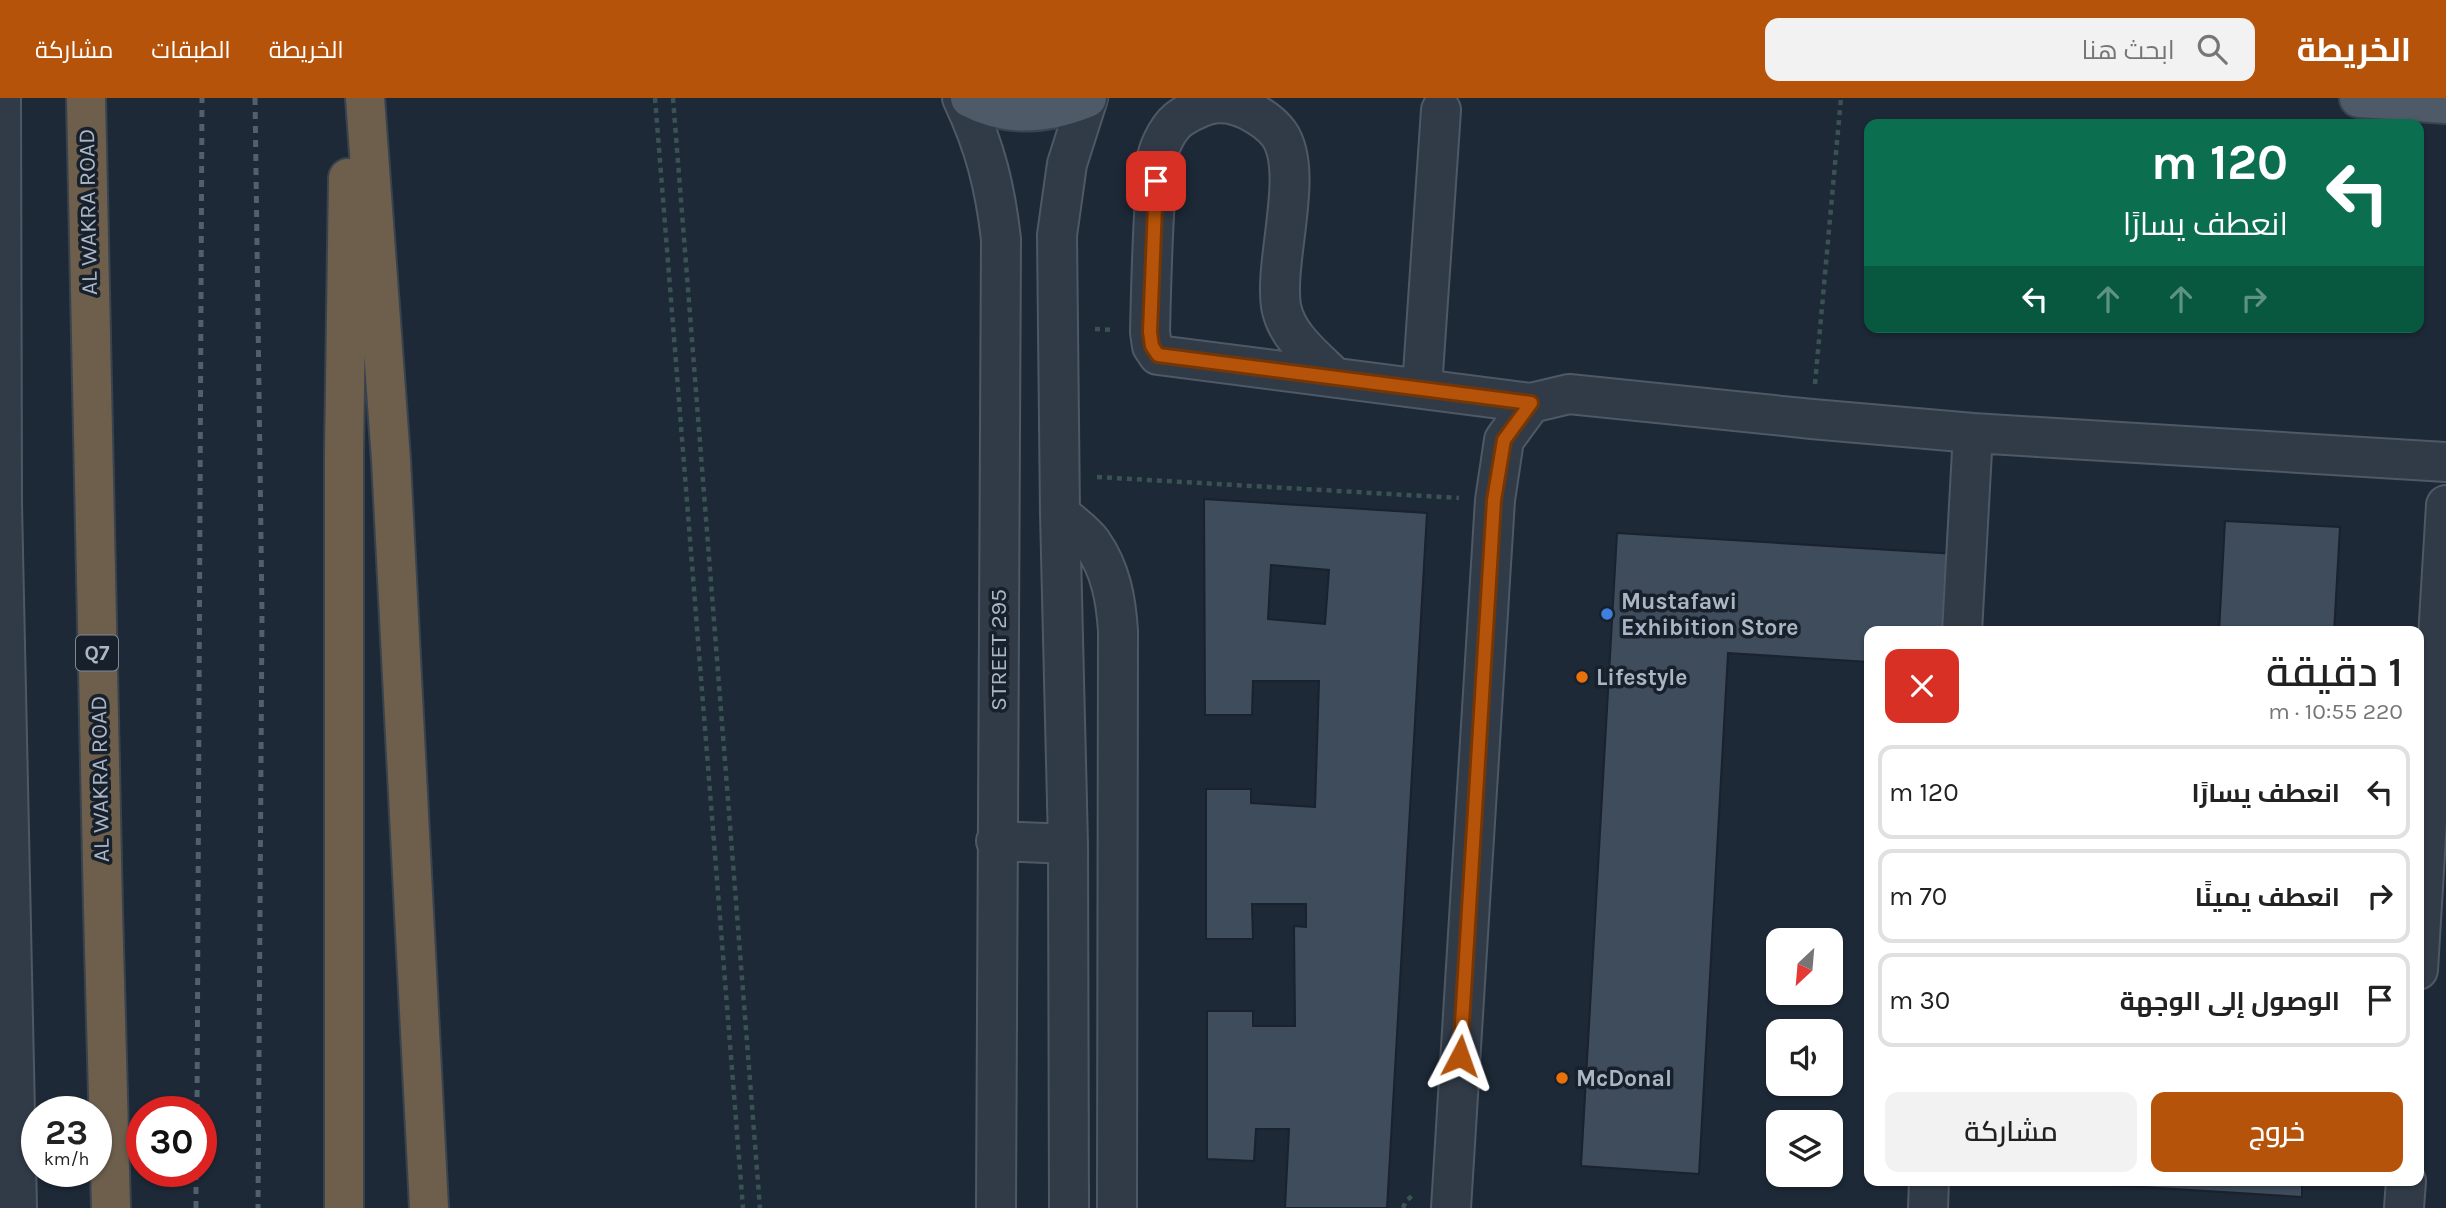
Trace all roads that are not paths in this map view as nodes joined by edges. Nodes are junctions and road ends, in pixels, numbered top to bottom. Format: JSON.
{"nodes":[{"id":1,"x":1,"y":98,"type":"edge"},
{"id":2,"x":86,"y":98,"type":"edge"},
{"id":3,"x":350,"y":98,"type":"edge"},
{"id":4,"x":365,"y":98,"type":"edge"},
{"id":5,"x":962,"y":98,"type":"edge"},
{"id":6,"x":970,"y":98,"type":"edge"},
{"id":7,"x":1088,"y":98,"type":"edge"},
{"id":8,"x":2359,"y":98,"type":"edge"},
{"id":9,"x":2446,"y":104,"type":"edge"},
{"id":10,"x":1441,"y":110,"type":"dead end"},
{"id":11,"x":1334,"y":377,"type":"junction"},
{"id":12,"x":1422,"y":388,"type":"junction"},
{"id":13,"x":1531,"y":403,"type":"junction"},
{"id":14,"x":1973,"y":433,"type":"junction"},
{"id":15,"x":2446,"y":461,"type":"edge"},
{"id":16,"x":2446,"y":505,"type":"edge"},
{"id":17,"x":1060,"y":513,"type":"junction"},
{"id":18,"x":1962,"y":626,"type":"edge"},
{"id":19,"x":996,"y":841,"type":"junction"},
{"id":20,"x":1068,"y":844,"type":"junction"},
{"id":21,"x":2424,"y":870,"type":"edge"},
{"id":22,"x":1929,"y":1186,"type":"edge"},
{"id":23,"x":2406,"y":1186,"type":"edge"},
{"id":24,"x":17,"y":1208,"type":"edge"},
{"id":25,"x":111,"y":1208,"type":"edge"},
{"id":26,"x":344,"y":1208,"type":"edge"},
{"id":27,"x":429,"y":1208,"type":"edge"},
{"id":28,"x":996,"y":1208,"type":"edge"},
{"id":29,"x":1069,"y":1208,"type":"edge"},
{"id":30,"x":1117,"y":1208,"type":"edge"},
{"id":31,"x":1451,"y":1208,"type":"edge"},
{"id":32,"x":1928,"y":1208,"type":"edge"},
{"id":33,"x":2404,"y":1208,"type":"edge"}],
"edges":[{"from":1,"to":24,"type":"street"},
{"from":2,"to":25,"type":"highway","name":"AL WAKRA ROAD","number":"Q7"},
{"from":3,"to":26,"type":"highway"},
{"from":4,"to":27,"type":"highway"},
{"from":5,"to":19,"type":"street","name":"STREET 295"},
{"from":6,"to":7,"type":"main road"},
{"from":7,"to":17,"type":"street"},
{"from":8,"to":9,"type":"main road"},
{"from":10,"to":12,"type":"street"},
{"from":11,"to":11,"type":"street"},
{"from":11,"to":12,"type":"street"},
{"from":12,"to":13,"type":"street"},
{"from":13,"to":14,"type":"street"},
{"from":13,"to":31,"type":"street"},
{"from":14,"to":15,"type":"street"},
{"from":14,"to":18,"type":"street"},
{"from":16,"to":21,"type":"street"},
{"from":17,"to":20,"type":"street"},
{"from":17,"to":30,"type":"street"},
{"from":19,"to":20,"type":"street"},
{"from":19,"to":28,"type":"street","name":"STREET 295"},
{"from":20,"to":29,"type":"street"},
{"from":22,"to":32,"type":"street"},
{"from":23,"to":33,"type":"street"}]}
